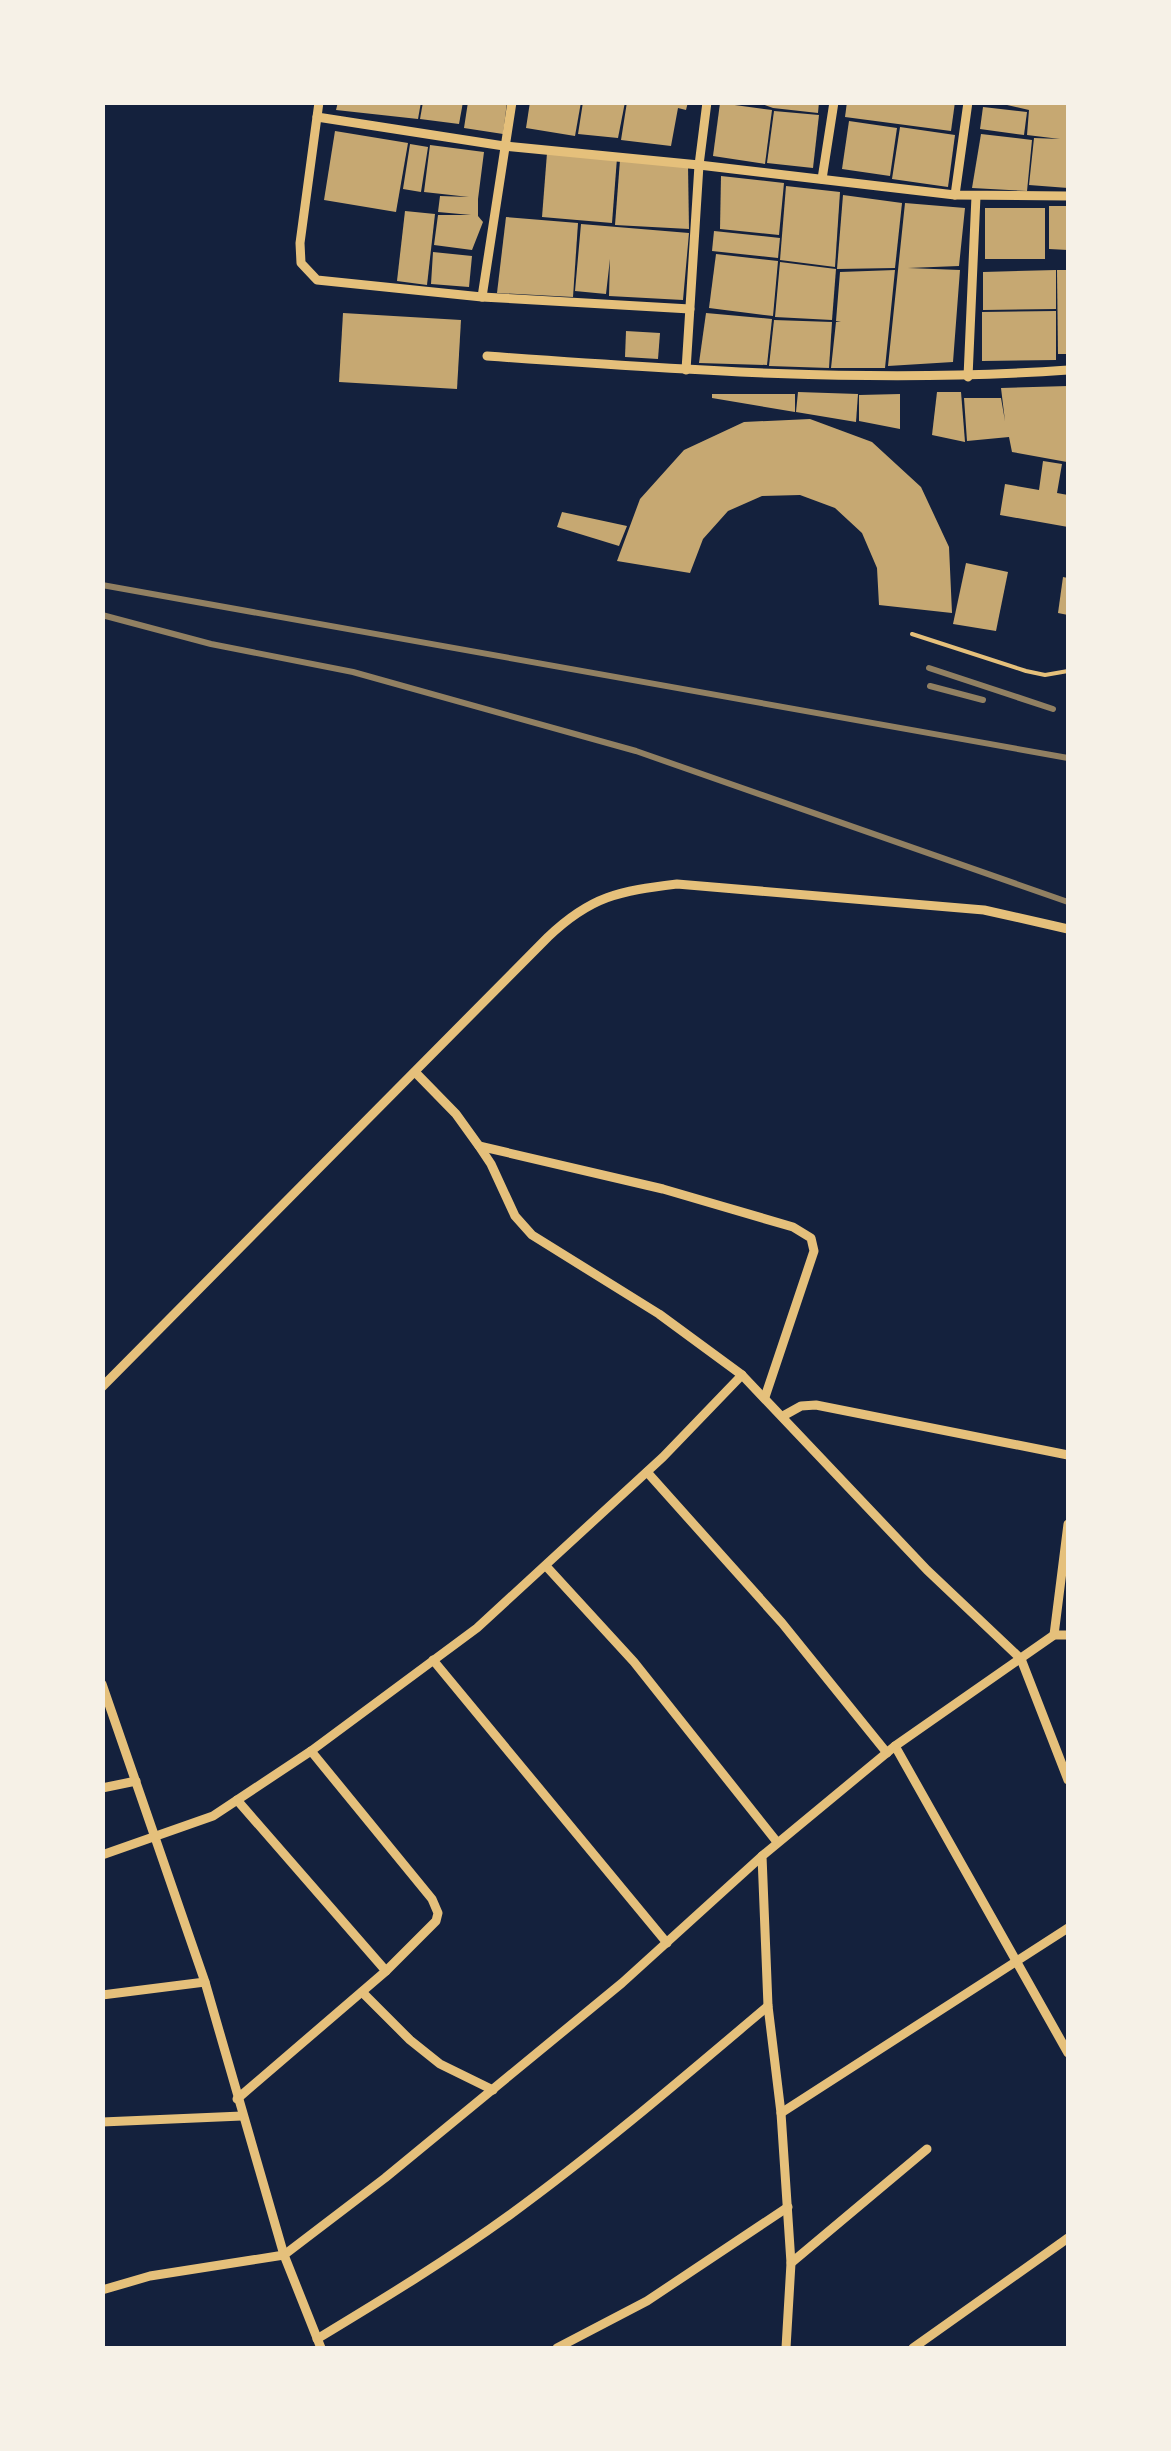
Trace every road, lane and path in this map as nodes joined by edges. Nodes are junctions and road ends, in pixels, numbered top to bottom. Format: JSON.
{"nodes":[{"id":1,"x":319,"y":102,"type":"edge"},
{"id":2,"x":512,"y":102,"type":"edge"},
{"id":3,"x":707,"y":102,"type":"edge"},
{"id":4,"x":834,"y":102,"type":"edge"},
{"id":5,"x":968,"y":102,"type":"edge"},
{"id":6,"x":317,"y":118,"type":"junction"},
{"id":7,"x":504,"y":146,"type":"junction"},
{"id":8,"x":699,"y":165,"type":"junction"},
{"id":9,"x":822,"y":178,"type":"junction"},
{"id":10,"x":954,"y":195,"type":"junction"},
{"id":11,"x":976,"y":196,"type":"junction"},
{"id":12,"x":1068,"y":196,"type":"edge"},
{"id":13,"x":482,"y":297,"type":"junction"},
{"id":14,"x":690,"y":309,"type":"junction"},
{"id":15,"x":488,"y":356,"type":"dead end"},
{"id":16,"x":686,"y":370,"type":"junction"},
{"id":17,"x":1068,"y":370,"type":"edge"},
{"id":18,"x":968,"y":377,"type":"junction"},
{"id":19,"x":912,"y":634,"type":"dead end"},
{"id":20,"x":1068,"y":671,"type":"edge"},
{"id":21,"x":1068,"y":930,"type":"edge"},
{"id":22,"x":415,"y":1072,"type":"junction"},
{"id":23,"x":479,"y":1146,"type":"junction"},
{"id":24,"x":742,"y":1374,"type":"junction"},
{"id":25,"x":102,"y":1388,"type":"edge"},
{"id":26,"x":765,"y":1397,"type":"junction"},
{"id":27,"x":782,"y":1416,"type":"junction"},
{"id":28,"x":1068,"y":1455,"type":"edge"},
{"id":29,"x":647,"y":1472,"type":"junction"},
{"id":30,"x":1068,"y":1524,"type":"edge"},
{"id":31,"x":546,"y":1566,"type":"junction"},
{"id":32,"x":1054,"y":1635,"type":"junction"},
{"id":33,"x":1068,"y":1635,"type":"edge"},
{"id":34,"x":1021,"y":1659,"type":"junction"},
{"id":35,"x":433,"y":1660,"type":"junction"},
{"id":36,"x":102,"y":1684,"type":"edge"},
{"id":37,"x":891,"y":1750,"type":"junction"},
{"id":38,"x":311,"y":1751,"type":"junction"},
{"id":39,"x":1068,"y":1780,"type":"edge"},
{"id":40,"x":136,"y":1781,"type":"junction"},
{"id":41,"x":102,"y":1788,"type":"edge"},
{"id":42,"x":237,"y":1800,"type":"junction"},
{"id":43,"x":154,"y":1836,"type":"junction"},
{"id":44,"x":777,"y":1842,"type":"junction"},
{"id":45,"x":102,"y":1855,"type":"edge"},
{"id":46,"x":762,"y":1856,"type":"junction"},
{"id":47,"x":1068,"y":1928,"type":"edge"},
{"id":48,"x":667,"y":1944,"type":"junction"},
{"id":49,"x":1018,"y":1962,"type":"junction"},
{"id":50,"x":386,"y":1971,"type":"junction"},
{"id":51,"x":205,"y":1982,"type":"junction"},
{"id":52,"x":362,"y":1992,"type":"junction"},
{"id":53,"x":102,"y":1995,"type":"edge"},
{"id":54,"x":768,"y":2006,"type":"junction"},
{"id":55,"x":1068,"y":2053,"type":"edge"},
{"id":56,"x":493,"y":2090,"type":"junction"},
{"id":57,"x":237,"y":2099,"type":"junction"},
{"id":58,"x":781,"y":2113,"type":"junction"},
{"id":59,"x":242,"y":2116,"type":"junction"},
{"id":60,"x":102,"y":2122,"type":"edge"},
{"id":61,"x":927,"y":2150,"type":"dead end"},
{"id":62,"x":788,"y":2207,"type":"junction"},
{"id":63,"x":1068,"y":2238,"type":"edge"},
{"id":64,"x":284,"y":2255,"type":"junction"},
{"id":65,"x":791,"y":2264,"type":"junction"},
{"id":66,"x":102,"y":2290,"type":"edge"},
{"id":67,"x":319,"y":2344,"type":"edge"},
{"id":68,"x":557,"y":2348,"type":"edge"},
{"id":69,"x":786,"y":2348,"type":"edge"},
{"id":70,"x":913,"y":2348,"type":"edge"}],
"edges":[{"from":1,"to":6,"type":"street"},
{"from":2,"to":7,"type":"street"},
{"from":3,"to":8,"type":"street"},
{"from":4,"to":9,"type":"street"},
{"from":5,"to":10,"type":"street"},
{"from":6,"to":7,"type":"street"},
{"from":6,"to":13,"type":"street"},
{"from":7,"to":8,"type":"street"},
{"from":7,"to":13,"type":"street"},
{"from":8,"to":9,"type":"street"},
{"from":8,"to":14,"type":"street"},
{"from":9,"to":10,"type":"street"},
{"from":10,"to":11,"type":"street"},
{"from":11,"to":12,"type":"street"},
{"from":11,"to":18,"type":"street"},
{"from":13,"to":14,"type":"street"},
{"from":14,"to":16,"type":"street"},
{"from":15,"to":16,"type":"street"},
{"from":16,"to":18,"type":"street"},
{"from":17,"to":18,"type":"street"},
{"from":19,"to":20,"type":"lane"},
{"from":21,"to":22,"type":"street"},
{"from":22,"to":23,"type":"street"},
{"from":22,"to":25,"type":"street"},
{"from":23,"to":24,"type":"street"},
{"from":23,"to":26,"type":"street"},
{"from":24,"to":26,"type":"street"},
{"from":24,"to":29,"type":"street"},
{"from":26,"to":27,"type":"street"},
{"from":27,"to":28,"type":"street"},
{"from":27,"to":34,"type":"street"},
{"from":29,"to":31,"type":"street"},
{"from":29,"to":37,"type":"street"},
{"from":30,"to":32,"type":"street"},
{"from":31,"to":35,"type":"street"},
{"from":31,"to":44,"type":"street"},
{"from":32,"to":33,"type":"street"},
{"from":32,"to":34,"type":"street"},
{"from":34,"to":37,"type":"street"},
{"from":34,"to":39,"type":"street"},
{"from":35,"to":38,"type":"street"},
{"from":35,"to":48,"type":"street"},
{"from":36,"to":40,"type":"street"},
{"from":37,"to":44,"type":"street"},
{"from":37,"to":49,"type":"street"},
{"from":38,"to":42,"type":"street"},
{"from":38,"to":50,"type":"street"},
{"from":40,"to":41,"type":"street"},
{"from":40,"to":43,"type":"street"},
{"from":42,"to":43,"type":"street"},
{"from":42,"to":50,"type":"street"},
{"from":43,"to":45,"type":"street"},
{"from":43,"to":51,"type":"street"},
{"from":44,"to":46,"type":"street"},
{"from":46,"to":48,"type":"street"},
{"from":46,"to":54,"type":"street"},
{"from":47,"to":49,"type":"street"},
{"from":48,"to":56,"type":"street"},
{"from":49,"to":55,"type":"street"},
{"from":49,"to":58,"type":"street"},
{"from":50,"to":52,"type":"street"},
{"from":51,"to":53,"type":"street"},
{"from":51,"to":57,"type":"street"},
{"from":52,"to":56,"type":"street"},
{"from":52,"to":57,"type":"street"},
{"from":54,"to":58,"type":"street"},
{"from":54,"to":67,"type":"street"},
{"from":56,"to":64,"type":"street"},
{"from":57,"to":59,"type":"street"},
{"from":58,"to":62,"type":"street"},
{"from":59,"to":60,"type":"street"},
{"from":59,"to":64,"type":"street"},
{"from":61,"to":65,"type":"street"},
{"from":62,"to":65,"type":"street"},
{"from":62,"to":68,"type":"street"},
{"from":63,"to":70,"type":"street"},
{"from":64,"to":66,"type":"street"},
{"from":64,"to":67,"type":"street"},
{"from":65,"to":69,"type":"street"}]}
